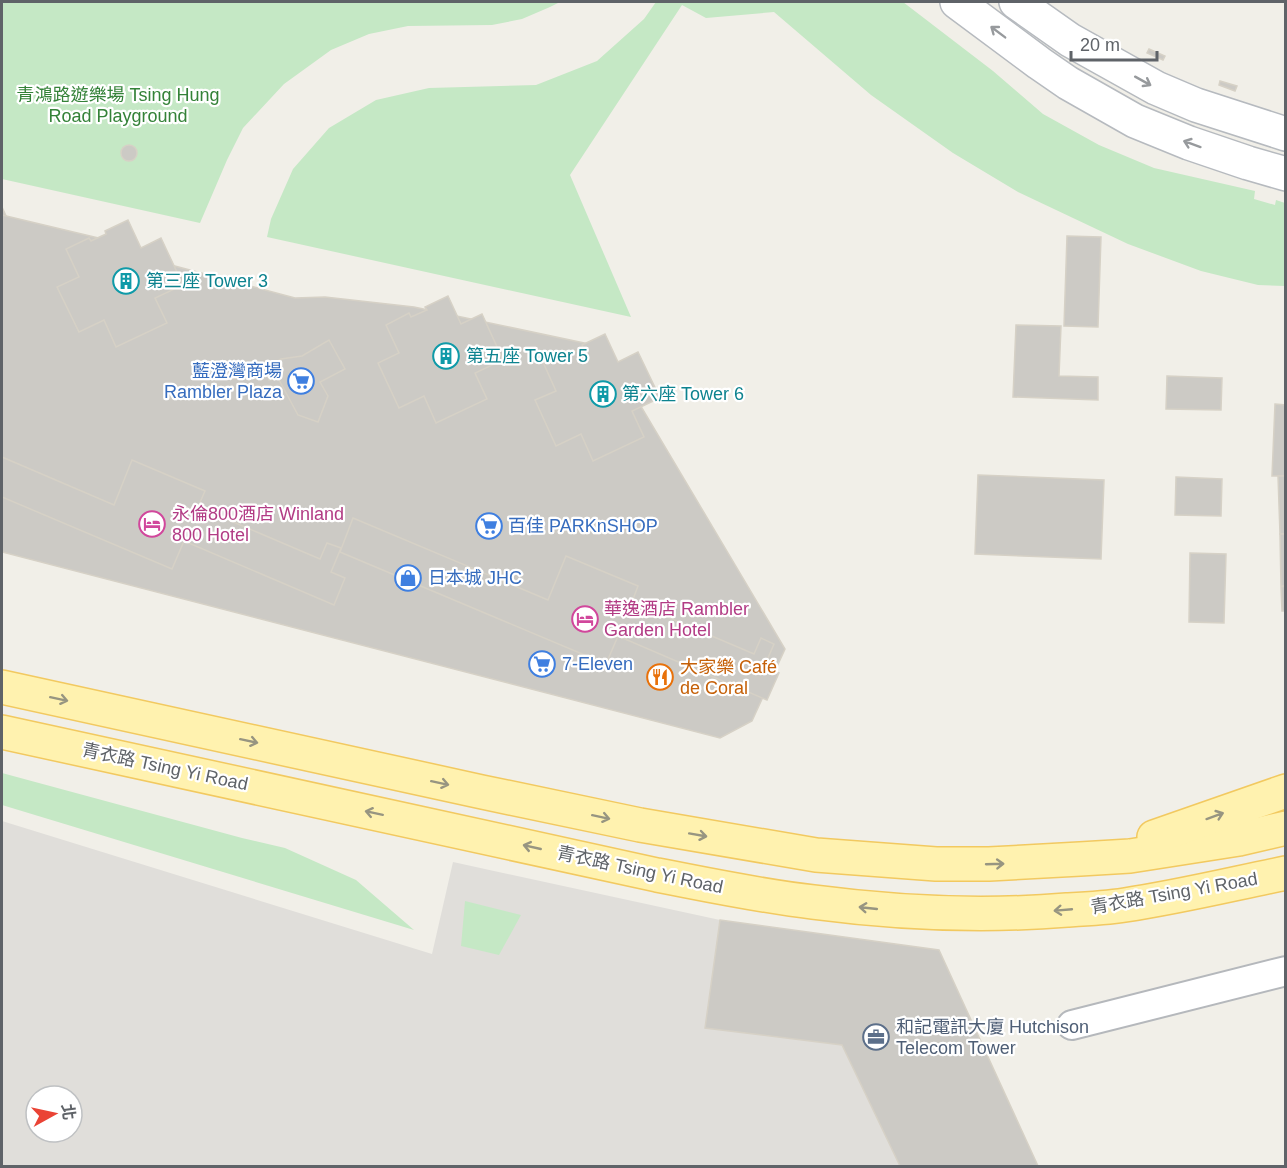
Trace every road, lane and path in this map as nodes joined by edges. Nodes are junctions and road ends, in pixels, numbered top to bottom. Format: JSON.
{"nodes":[{"id":1,"x":957,"y":2,"type":"edge"},
{"id":2,"x":1016,"y":2,"type":"edge"},
{"id":3,"x":1286,"y":134,"type":"edge"},
{"id":4,"x":1286,"y":174,"type":"edge"},
{"id":5,"x":2,"y":687,"type":"edge"},
{"id":6,"x":2,"y":732,"type":"edge"},
{"id":7,"x":1286,"y":791,"type":"edge"},
{"id":8,"x":1286,"y":828,"type":"edge"},
{"id":9,"x":1080,"y":859,"type":"junction"},
{"id":10,"x":1286,"y":873,"type":"edge"},
{"id":11,"x":1286,"y":971,"type":"edge"},
{"id":12,"x":1072,"y":1025,"type":"dead end"}],
"edges":[{"from":4,"to":1,"type":"main road","one_way":true},
{"from":2,"to":3,"type":"main road","one_way":true},
{"from":5,"to":9,"type":"main road","one_way":true},
{"from":10,"to":6,"type":"main road","name":"青衣路 Tsing Yi Road","one_way":true},
{"from":9,"to":7,"type":"main road","one_way":true},
{"from":8,"to":9,"type":"main road"},
{"from":11,"to":12,"type":"street"}]}
